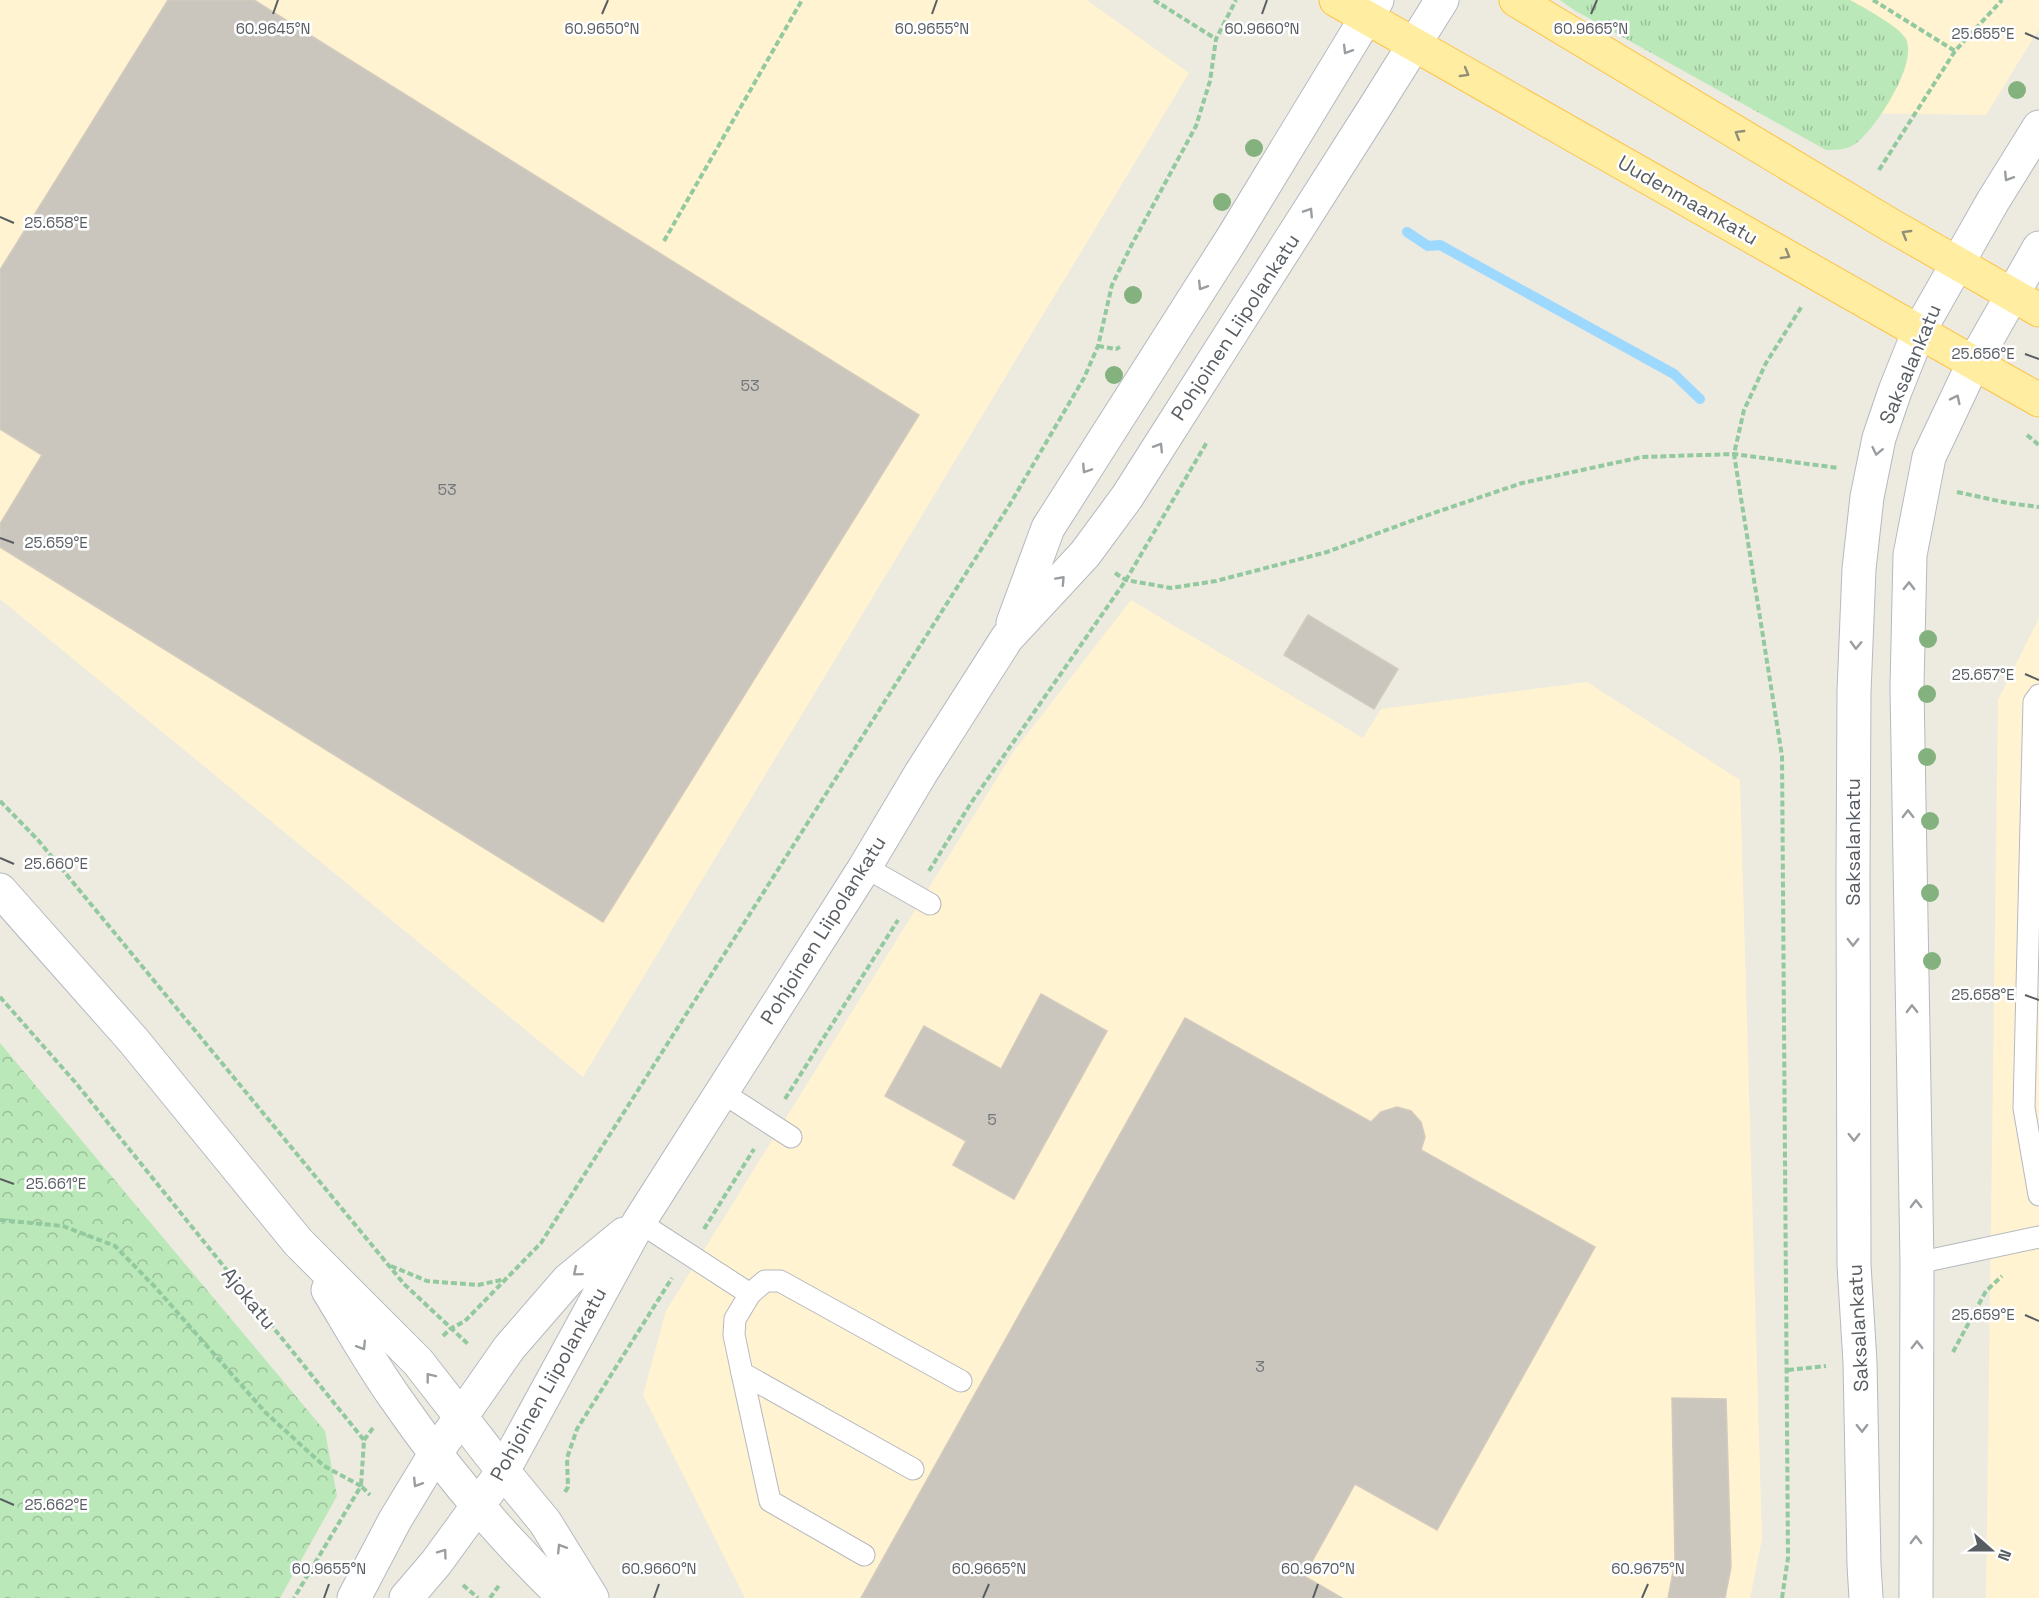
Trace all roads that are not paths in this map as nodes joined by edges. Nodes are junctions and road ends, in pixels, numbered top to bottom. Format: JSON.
{"nodes":[{"id":1,"x":1336,"y":0,"type":"edge"},
{"id":2,"x":1442,"y":0,"type":"edge"},
{"id":3,"x":1516,"y":0,"type":"edge"},
{"id":4,"x":1372,"y":9,"type":"edge"},
{"id":5,"x":1414,"y":45,"type":"junction"},
{"id":6,"x":2039,"y":127,"type":"edge"},
{"id":7,"x":2039,"y":248,"type":"edge"},
{"id":8,"x":1957,"y":263,"type":"junction"},
{"id":9,"x":2025,"y":302,"type":"edge"},
{"id":10,"x":1919,"y":331,"type":"junction"},
{"id":11,"x":1974,"y":362,"type":"junction"},
{"id":12,"x":2039,"y":400,"type":"edge"},
{"id":13,"x":1007,"y":638,"type":"junction"},
{"id":14,"x":2039,"y":695,"type":"edge"},
{"id":15,"x":865,"y":867,"type":"junction"},
{"id":16,"x":0,"y":890,"type":"edge"},
{"id":17,"x":922,"y":900,"type":"road end"},
{"id":18,"x":720,"y":1091,"type":"junction"},
{"id":19,"x":791,"y":1137,"type":"dead end"},
{"id":20,"x":2039,"y":1195,"type":"edge"},
{"id":21,"x":639,"y":1222,"type":"junction"},
{"id":22,"x":2039,"y":1237,"type":"edge"},
{"id":23,"x":298,"y":1242,"type":"junction"},
{"id":24,"x":1917,"y":1263,"type":"junction"},
{"id":25,"x":750,"y":1294,"type":"junction"},
{"id":26,"x":742,"y":1372,"type":"junction"},
{"id":27,"x":961,"y":1381,"type":"dead end"},
{"id":28,"x":460,"y":1416,"type":"junction"},
{"id":29,"x":435,"y":1454,"type":"junction"},
{"id":30,"x":914,"y":1469,"type":"dead end"},
{"id":31,"x":503,"y":1471,"type":"junction"},
{"id":32,"x":478,"y":1504,"type":"junction"},
{"id":33,"x":864,"y":1555,"type":"dead end"},
{"id":34,"x":354,"y":1598,"type":"edge"},
{"id":35,"x":406,"y":1598,"type":"edge"},
{"id":36,"x":565,"y":1598,"type":"edge"},
{"id":37,"x":592,"y":1598,"type":"edge"},
{"id":38,"x":1866,"y":1598,"type":"edge"},
{"id":39,"x":1916,"y":1598,"type":"edge"}],
"edges":[{"from":1,"to":4,"type":"main road","name":"Uudenmaankatu"},
{"from":2,"to":5,"type":"street","name":"Pohjoinen Liipolankatu"},
{"from":8,"to":3,"type":"main road","one_way":true},
{"from":4,"to":5,"type":"main road","name":"Uudenmaankatu"},
{"from":4,"to":13,"type":"street","name":"Pohjoinen Liipolankatu","one_way":true},
{"from":5,"to":10,"type":"main road","name":"Uudenmaankatu","one_way":true},
{"from":13,"to":5,"type":"street","name":"Pohjoinen Liipolankatu","one_way":true},
{"from":6,"to":8,"type":"street","name":"Saksalankatu","one_way":true},
{"from":7,"to":9,"type":"street"},
{"from":8,"to":9,"type":"main road"},
{"from":8,"to":10,"type":"street","name":"Saksalankatu"},
{"from":9,"to":11,"type":"street"},
{"from":10,"to":11,"type":"main road","name":"Uudenmaankatu"},
{"from":10,"to":38,"type":"street","name":"Saksalankatu","one_way":true},
{"from":11,"to":12,"type":"main road","name":"Uudenmaankatu"},
{"from":24,"to":11,"type":"street","one_way":true},
{"from":13,"to":15,"type":"street","name":"Pohjoinen Liipolankatu"},
{"from":14,"to":20,"type":"lane"},
{"from":15,"to":17,"type":"lane"},
{"from":15,"to":18,"type":"street","name":"Pohjoinen Liipolankatu"},
{"from":16,"to":23,"type":"street"},
{"from":18,"to":19,"type":"lane"},
{"from":18,"to":21,"type":"street","name":"Pohjoinen Liipolankatu"},
{"from":21,"to":25,"type":"lane"},
{"from":21,"to":28,"type":"street","name":"Pohjoinen Liipolankatu","one_way":true},
{"from":21,"to":31,"type":"street","name":"Pohjoinen Liipolankatu"},
{"from":22,"to":24,"type":"lane"},
{"from":28,"to":23,"type":"street","one_way":true},
{"from":23,"to":29,"type":"street","one_way":true},
{"from":39,"to":24,"type":"street","one_way":true},
{"from":25,"to":26,"type":"lane"},
{"from":25,"to":27,"type":"lane"},
{"from":26,"to":30,"type":"lane"},
{"from":26,"to":33,"type":"lane"},
{"from":28,"to":29,"type":"street","name":"Pohjoinen Liipolankatu"},
{"from":28,"to":31,"type":"street"},
{"from":29,"to":32,"type":"street"},
{"from":29,"to":34,"type":"street","name":"Pohjoinen Liipolankatu","one_way":true},
{"from":31,"to":32,"type":"street","name":"Pohjoinen Liipolankatu"},
{"from":37,"to":31,"type":"street","one_way":true},
{"from":35,"to":32,"type":"street","name":"Pohjoinen Liipolankatu","one_way":true},
{"from":32,"to":36,"type":"street"}]}
